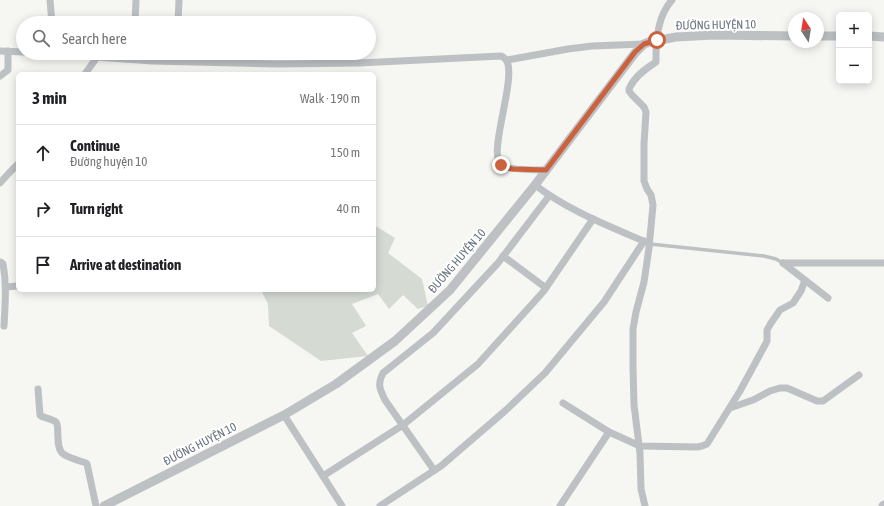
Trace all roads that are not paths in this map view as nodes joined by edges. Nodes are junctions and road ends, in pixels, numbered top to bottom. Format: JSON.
{"nodes":[{"id":1,"x":50,"y":0,"type":"edge"},
{"id":2,"x":136,"y":0,"type":"edge"},
{"id":3,"x":179,"y":0,"type":"edge"},
{"id":4,"x":672,"y":0,"type":"edge"},
{"id":5,"x":51,"y":16,"type":"edge"},
{"id":6,"x":135,"y":16,"type":"edge"},
{"id":7,"x":178,"y":16,"type":"edge"},
{"id":8,"x":788,"y":36,"type":"edge"},
{"id":9,"x":824,"y":36,"type":"edge"},
{"id":10,"x":836,"y":36,"type":"edge"},
{"id":11,"x":872,"y":36,"type":"edge"},
{"id":12,"x":884,"y":37,"type":"edge"},
{"id":13,"x":657,"y":40,"type":"junction"},
{"id":14,"x":644,"y":44,"type":"junction"},
{"id":15,"x":0,"y":51,"type":"edge"},
{"id":16,"x":8,"y":51,"type":"junction"},
{"id":17,"x":16,"y":52,"type":"edge"},
{"id":18,"x":95,"y":60,"type":"edge"},
{"id":19,"x":167,"y":60,"type":"edge"},
{"id":20,"x":507,"y":60,"type":"junction"},
{"id":21,"x":175,"y":61,"type":"joint"},
{"id":22,"x":86,"y":72,"type":"edge"},
{"id":23,"x":0,"y":76,"type":"edge"},
{"id":24,"x":16,"y":166,"type":"edge"},
{"id":25,"x":546,"y":170,"type":"junction"},
{"id":26,"x":0,"y":183,"type":"edge"},
{"id":27,"x":535,"y":185,"type":"junction"},
{"id":28,"x":549,"y":196,"type":"junction"},
{"id":29,"x":593,"y":219,"type":"junction"},
{"id":30,"x":647,"y":242,"type":"junction"},
{"id":31,"x":503,"y":256,"type":"junction"},
{"id":32,"x":0,"y":262,"type":"edge"},
{"id":33,"x":783,"y":263,"type":"junction"},
{"id":34,"x":884,"y":263,"type":"edge"},
{"id":35,"x":806,"y":280,"type":"junction"},
{"id":36,"x":16,"y":286,"type":"edge"},
{"id":37,"x":6,"y":287,"type":"junction"},
{"id":38,"x":546,"y":288,"type":"junction"},
{"id":39,"x":828,"y":298,"type":"dead end"},
{"id":40,"x":4,"y":326,"type":"dead end"},
{"id":41,"x":859,"y":375,"type":"dead end"},
{"id":42,"x":38,"y":389,"type":"dead end"},
{"id":43,"x":563,"y":403,"type":"dead end"},
{"id":44,"x":730,"y":408,"type":"junction"},
{"id":45,"x":284,"y":415,"type":"junction"},
{"id":46,"x":402,"y":425,"type":"junction"},
{"id":47,"x":609,"y":432,"type":"junction"},
{"id":48,"x":640,"y":446,"type":"junction"},
{"id":49,"x":434,"y":470,"type":"junction"},
{"id":50,"x":323,"y":476,"type":"junction"},
{"id":51,"x":96,"y":506,"type":"edge"},
{"id":52,"x":104,"y":506,"type":"edge"},
{"id":53,"x":342,"y":506,"type":"edge"},
{"id":54,"x":380,"y":506,"type":"edge"},
{"id":55,"x":560,"y":506,"type":"edge"},
{"id":56,"x":645,"y":506,"type":"edge"}],
"edges":[{"from":1,"to":5,"type":"street"},
{"from":2,"to":6,"type":"street"},
{"from":3,"to":7,"type":"street"},
{"from":4,"to":13,"type":"street"},
{"from":8,"to":13,"type":"street","name":"ĐƯỜNG HUYỆN 10"},
{"from":9,"to":10,"type":"street"},
{"from":11,"to":12,"type":"street"},
{"from":13,"to":14,"type":"street","name":"ĐƯỜNG HUYỆN 10"},
{"from":13,"to":30,"type":"street"},
{"from":14,"to":20,"type":"street"},
{"from":14,"to":25,"type":"street","name":"ĐƯỜNG HUYỆN 10"},
{"from":15,"to":16,"type":"street"},
{"from":16,"to":17,"type":"street"},
{"from":16,"to":23,"type":"street"},
{"from":18,"to":22,"type":"street"},
{"from":19,"to":21,"type":"street"},
{"from":20,"to":21,"type":"street"},
{"from":20,"to":25,"type":"street"},
{"from":24,"to":26,"type":"street"},
{"from":25,"to":27,"type":"street","name":"ĐƯỜNG HUYỆN 10"},
{"from":27,"to":28,"type":"street"},
{"from":27,"to":45,"type":"street","name":"ĐƯỜNG HUYỆN 10"},
{"from":28,"to":29,"type":"street"},
{"from":28,"to":31,"type":"street"},
{"from":29,"to":30,"type":"street"},
{"from":29,"to":38,"type":"street"},
{"from":30,"to":33,"type":"lane"},
{"from":30,"to":48,"type":"street"},
{"from":30,"to":49,"type":"street"},
{"from":31,"to":38,"type":"street"},
{"from":31,"to":46,"type":"street"},
{"from":32,"to":37,"type":"street"},
{"from":33,"to":34,"type":"street"},
{"from":33,"to":35,"type":"street"},
{"from":35,"to":39,"type":"street"},
{"from":35,"to":44,"type":"street"},
{"from":36,"to":37,"type":"street"},
{"from":37,"to":40,"type":"street"},
{"from":38,"to":46,"type":"street"},
{"from":41,"to":44,"type":"street"},
{"from":42,"to":51,"type":"street"},
{"from":43,"to":47,"type":"street"},
{"from":44,"to":48,"type":"street"},
{"from":45,"to":50,"type":"street"},
{"from":45,"to":52,"type":"street","name":"ĐƯỜNG HUYỆN 10"},
{"from":46,"to":49,"type":"street"},
{"from":46,"to":50,"type":"street"},
{"from":47,"to":48,"type":"street"},
{"from":47,"to":55,"type":"street"},
{"from":48,"to":56,"type":"street"},
{"from":49,"to":54,"type":"street"},
{"from":50,"to":53,"type":"street"}]}
